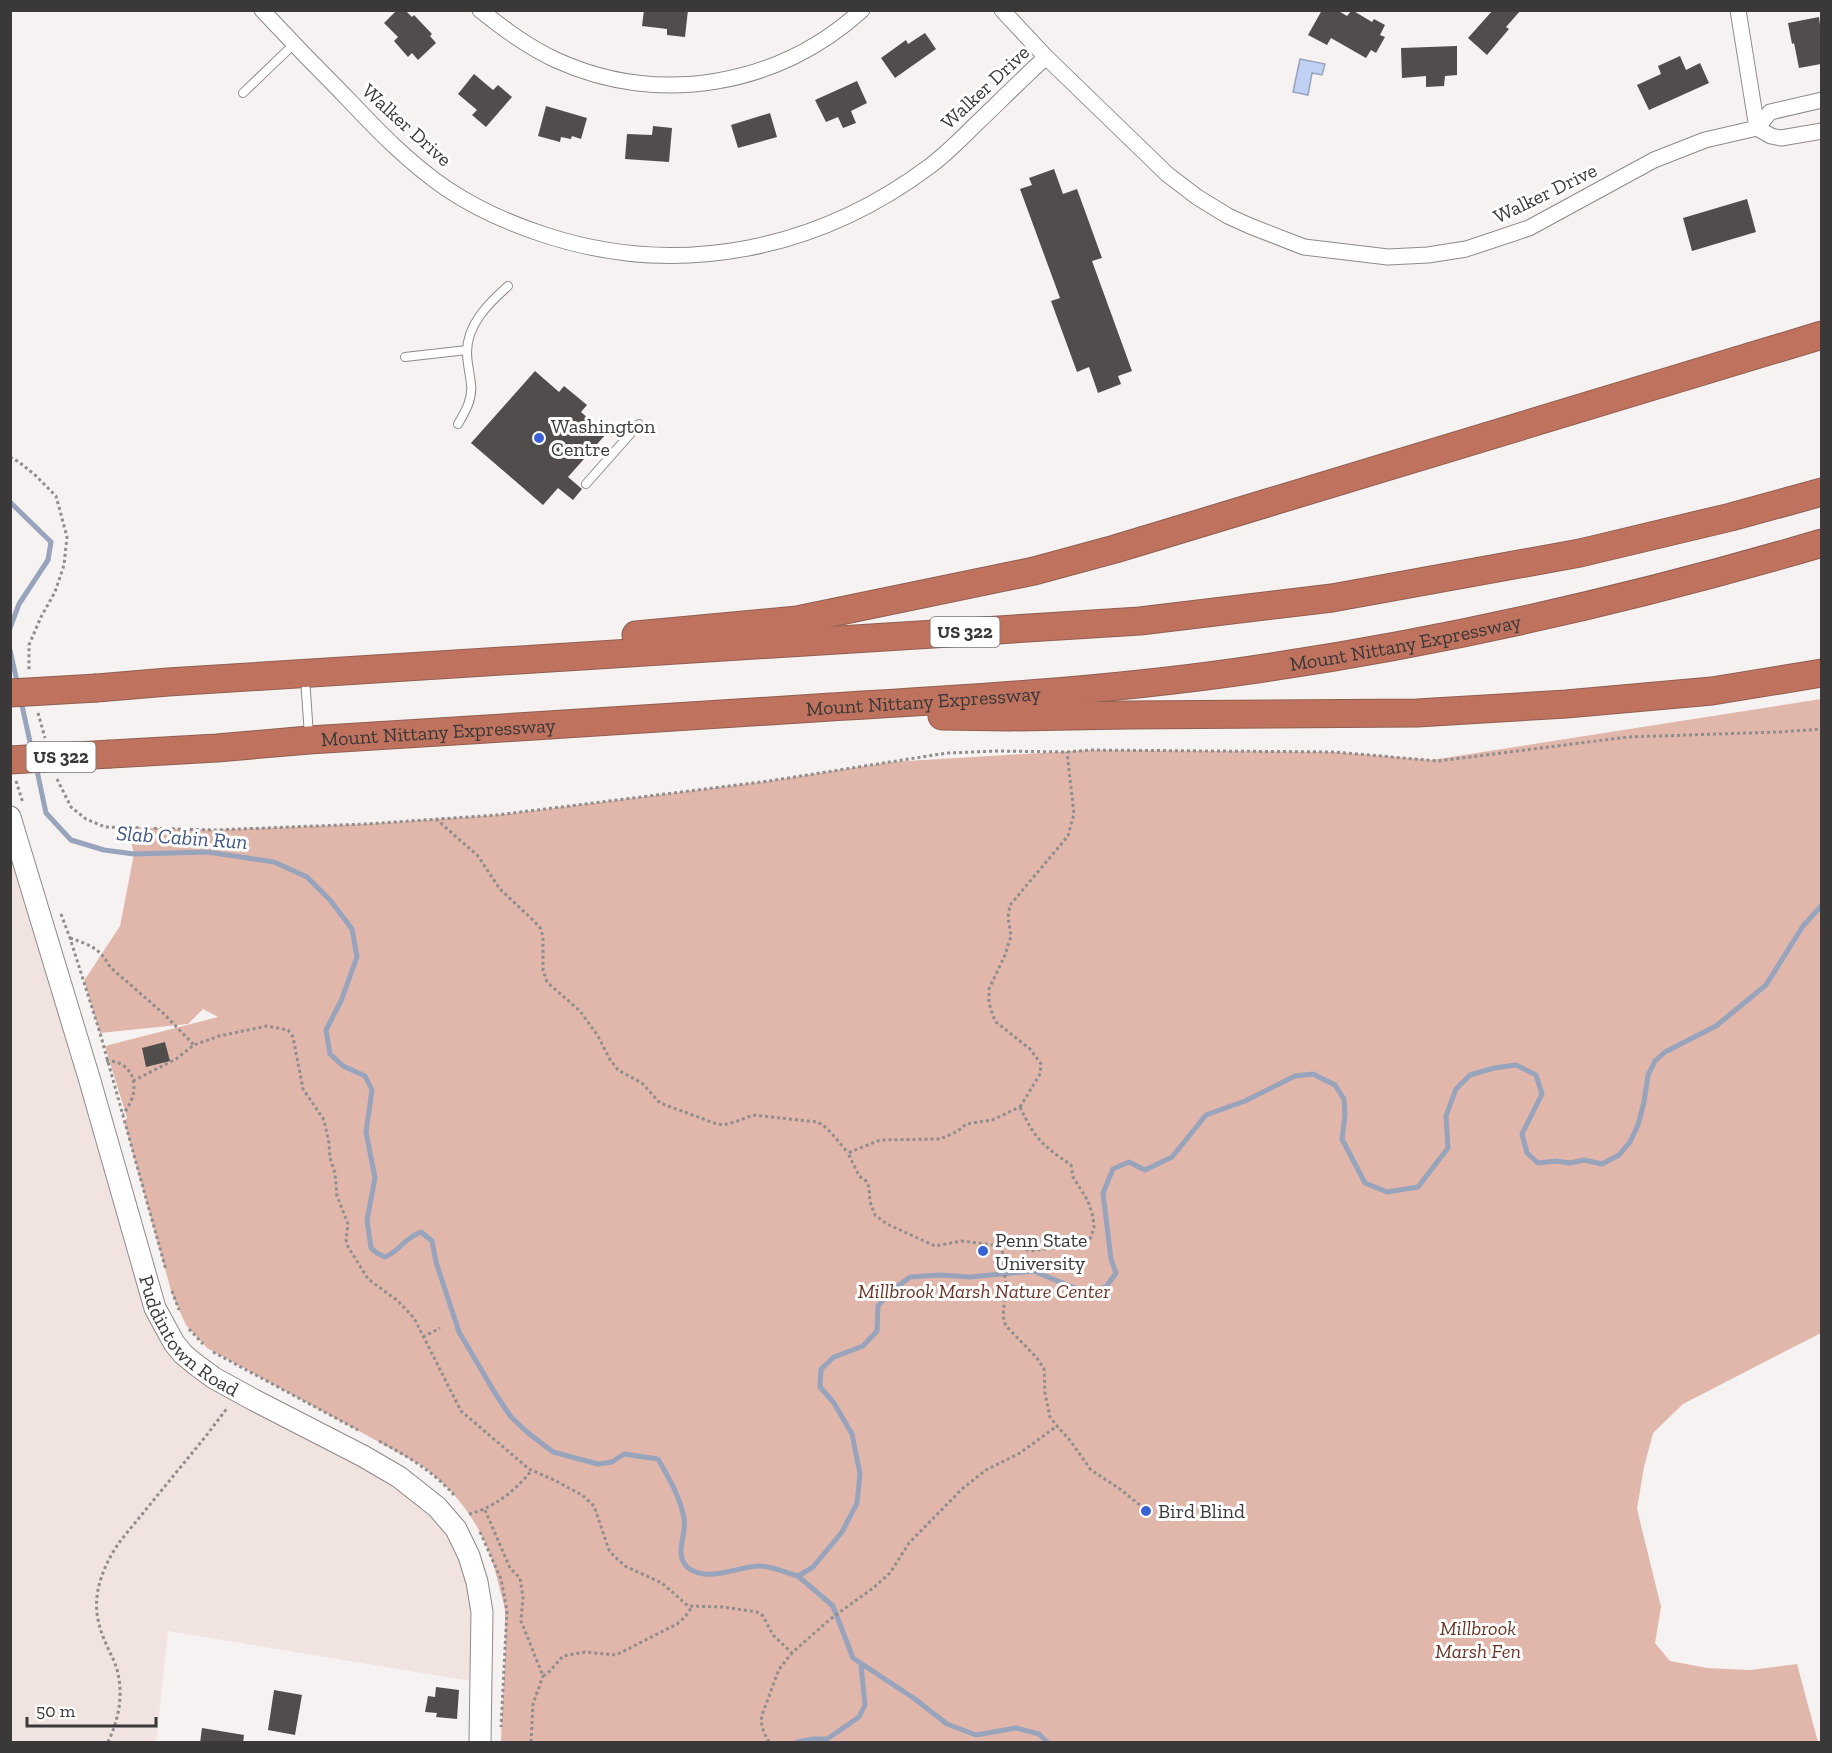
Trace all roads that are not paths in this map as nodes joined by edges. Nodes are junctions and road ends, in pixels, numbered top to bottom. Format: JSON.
{"nodes":[{"id":1,"x":262,"y":10,"type":"edge"},
{"id":2,"x":480,"y":10,"type":"edge"},
{"id":3,"x":862,"y":10,"type":"edge"},
{"id":4,"x":1002,"y":10,"type":"edge"},
{"id":5,"x":1738,"y":10,"type":"edge"},
{"id":6,"x":294,"y":44,"type":"junction"},
{"id":7,"x":1046,"y":57,"type":"junction"},
{"id":8,"x":243,"y":93,"type":"dead end"},
{"id":9,"x":1821,"y":100,"type":"edge"},
{"id":10,"x":1757,"y":128,"type":"junction"},
{"id":11,"x":1821,"y":131,"type":"edge"},
{"id":12,"x":508,"y":286,"type":"dead end"},
{"id":13,"x":1821,"y":335,"type":"edge"},
{"id":14,"x":466,"y":351,"type":"junction"},
{"id":15,"x":405,"y":357,"type":"dead end"},
{"id":16,"x":458,"y":424,"type":"dead end"},
{"id":17,"x":639,"y":424,"type":"dead end"},
{"id":18,"x":586,"y":484,"type":"dead end"},
{"id":19,"x":1821,"y":492,"type":"edge"},
{"id":20,"x":1821,"y":543,"type":"edge"},
{"id":21,"x":305,"y":674,"type":"junction"},
{"id":22,"x":1821,"y":674,"type":"edge"},
{"id":23,"x":168,"y":682,"type":"junction"},
{"id":24,"x":20,"y":687,"type":"edge"},
{"id":25,"x":510,"y":728,"type":"junction"},
{"id":26,"x":309,"y":740,"type":"junction"},
{"id":27,"x":12,"y":766,"type":"edge"},
{"id":28,"x":17,"y":812,"type":"edge"},
{"id":29,"x":480,"y":1743,"type":"edge"}],
"edges":[{"from":1,"to":6,"type":"street","name":"Walker Drive"},
{"from":2,"to":3,"type":"street"},
{"from":4,"to":7,"type":"street"},
{"from":5,"to":10,"type":"street"},
{"from":6,"to":7,"type":"street","name":"Walker Drive"},
{"from":6,"to":8,"type":"lane"},
{"from":7,"to":10,"type":"street","name":"Walker Drive"},
{"from":9,"to":10,"type":"street","name":"Walker Drive"},
{"from":10,"to":11,"type":"street"},
{"from":12,"to":14,"type":"lane"},
{"from":13,"to":23,"type":"highway"},
{"from":14,"to":15,"type":"lane"},
{"from":14,"to":16,"type":"lane"},
{"from":17,"to":18,"type":"lane"},
{"from":19,"to":21,"type":"highway","number":"US 322"},
{"from":20,"to":25,"type":"highway","name":"Mount Nittany Expressway","number":"US 322"},
{"from":21,"to":23,"type":"highway","number":"US 322"},
{"from":21,"to":26,"type":"lane"},
{"from":22,"to":25,"type":"highway"},
{"from":23,"to":24,"type":"highway","number":"US 322","bridge":true},
{"from":25,"to":26,"type":"highway","name":"Mount Nittany Expressway","number":"US 322"},
{"from":26,"to":27,"type":"highway","name":"Mount Nittany Expressway","number":"US 322","bridge":true},
{"from":28,"to":29,"type":"street","name":"Puddintown Road"}]}
